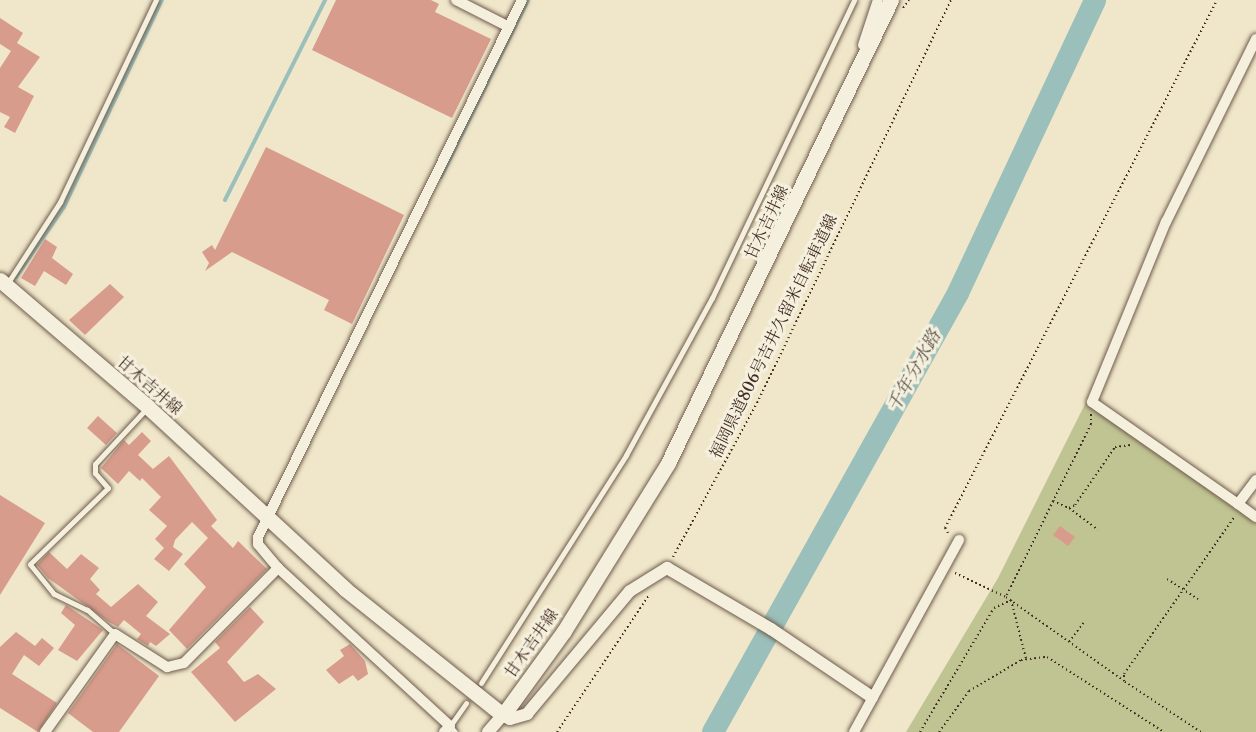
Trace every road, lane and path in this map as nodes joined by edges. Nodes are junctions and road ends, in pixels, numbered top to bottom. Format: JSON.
{"nodes":[{"id":1,"x":156,"y":0,"type":"edge"},
{"id":2,"x":456,"y":0,"type":"edge"},
{"id":3,"x":522,"y":0,"type":"edge"},
{"id":4,"x":854,"y":0,"type":"edge"},
{"id":5,"x":878,"y":0,"type":"edge"},
{"id":6,"x":891,"y":0,"type":"edge"},
{"id":7,"x":951,"y":0,"type":"edge"},
{"id":8,"x":1217,"y":0,"type":"edge"},
{"id":9,"x":509,"y":27,"type":"junction"},
{"id":10,"x":1256,"y":39,"type":"edge"},
{"id":11,"x":866,"y":54,"type":"junction"},
{"id":12,"x":3,"y":282,"type":"edge"},
{"id":13,"x":1092,"y":402,"type":"junction"},
{"id":14,"x":148,"y":407,"type":"junction"},
{"id":15,"x":1135,"y":446,"type":"dead end"},
{"id":16,"x":1256,"y":480,"type":"edge"},
{"id":17,"x":1053,"y":501,"type":"junction"},
{"id":18,"x":1069,"y":508,"type":"junction"},
{"id":19,"x":1226,"y":510,"type":"dead end"},
{"id":20,"x":1236,"y":511,"type":"junction"},
{"id":21,"x":1256,"y":517,"type":"edge"},
{"id":22,"x":266,"y":519,"type":"junction"},
{"id":23,"x":1098,"y":530,"type":"dead end"},
{"id":24,"x":958,"y":542,"type":"joint"},
{"id":25,"x":944,"y":567,"type":"junction"},
{"id":26,"x":278,"y":568,"type":"junction"},
{"id":27,"x":667,"y":568,"type":"junction"},
{"id":28,"x":1167,"y":579,"type":"dead end"},
{"id":29,"x":654,"y":588,"type":"dead end"},
{"id":30,"x":1183,"y":590,"type":"junction"},
{"id":31,"x":1006,"y":597,"type":"junction"},
{"id":32,"x":1197,"y":599,"type":"dead end"},
{"id":33,"x":1011,"y":600,"type":"junction"},
{"id":34,"x":1085,"y":621,"type":"dead end"},
{"id":35,"x":115,"y":634,"type":"junction"},
{"id":36,"x":1069,"y":642,"type":"junction"},
{"id":37,"x":1026,"y":659,"type":"junction"},
{"id":38,"x":1124,"y":681,"type":"junction"},
{"id":39,"x":481,"y":683,"type":"dead end"},
{"id":40,"x":872,"y":697,"type":"junction"},
{"id":41,"x":466,"y":703,"type":"dead end"},
{"id":42,"x":502,"y":715,"type":"junction"},
{"id":43,"x":450,"y":730,"type":"edge"},
{"id":44,"x":45,"y":732,"type":"edge"},
{"id":45,"x":488,"y":732,"type":"edge"},
{"id":46,"x":557,"y":732,"type":"edge"},
{"id":47,"x":854,"y":732,"type":"edge"},
{"id":48,"x":920,"y":732,"type":"edge"},
{"id":49,"x":939,"y":732,"type":"edge"},
{"id":50,"x":1164,"y":732,"type":"edge"},
{"id":51,"x":1201,"y":732,"type":"edge"}],
"edges":[{"from":1,"to":12,"type":"lane"},
{"from":2,"to":9,"type":"street"},
{"from":3,"to":9,"type":"street"},
{"from":4,"to":39,"type":"lane"},
{"from":5,"to":11,"type":"street"},
{"from":6,"to":11,"type":"main road","name":"甘木吉井線"},
{"from":7,"to":27,"type":"path","name":"福岡県道806号吉井久留米自転車道線"},
{"from":8,"to":24,"type":"path"},
{"from":9,"to":22,"type":"street"},
{"from":10,"to":13,"type":"street"},
{"from":11,"to":42,"type":"main road","name":"甘木吉井線"},
{"from":12,"to":14,"type":"main road","name":"甘木吉井線"},
{"from":13,"to":17,"type":"path"},
{"from":13,"to":20,"type":"street"},
{"from":14,"to":22,"type":"main road","name":"甘木吉井線"},
{"from":14,"to":35,"type":"lane"},
{"from":15,"to":18,"type":"path"},
{"from":16,"to":20,"type":"street"},
{"from":17,"to":18,"type":"path"},
{"from":17,"to":31,"type":"path"},
{"from":18,"to":23,"type":"path"},
{"from":19,"to":20,"type":"path"},
{"from":20,"to":21,"type":"street"},
{"from":20,"to":30,"type":"path"},
{"from":22,"to":26,"type":"street"},
{"from":22,"to":42,"type":"main road","name":"甘木吉井線"},
{"from":24,"to":25,"type":"street"},
{"from":25,"to":31,"type":"path"},
{"from":25,"to":40,"type":"street"},
{"from":26,"to":35,"type":"street"},
{"from":26,"to":43,"type":"street"},
{"from":27,"to":40,"type":"street"},
{"from":27,"to":42,"type":"street"},
{"from":28,"to":30,"type":"path"},
{"from":29,"to":46,"type":"path"},
{"from":30,"to":32,"type":"path"},
{"from":30,"to":38,"type":"path"},
{"from":31,"to":33,"type":"path"},
{"from":33,"to":36,"type":"path"},
{"from":33,"to":37,"type":"path"},
{"from":33,"to":48,"type":"path"},
{"from":34,"to":36,"type":"path"},
{"from":35,"to":44,"type":"street"},
{"from":36,"to":38,"type":"path"},
{"from":37,"to":49,"type":"path"},
{"from":37,"to":50,"type":"path"},
{"from":38,"to":51,"type":"path"},
{"from":40,"to":47,"type":"street"},
{"from":41,"to":43,"type":"lane"},
{"from":42,"to":45,"type":"street"}]}
